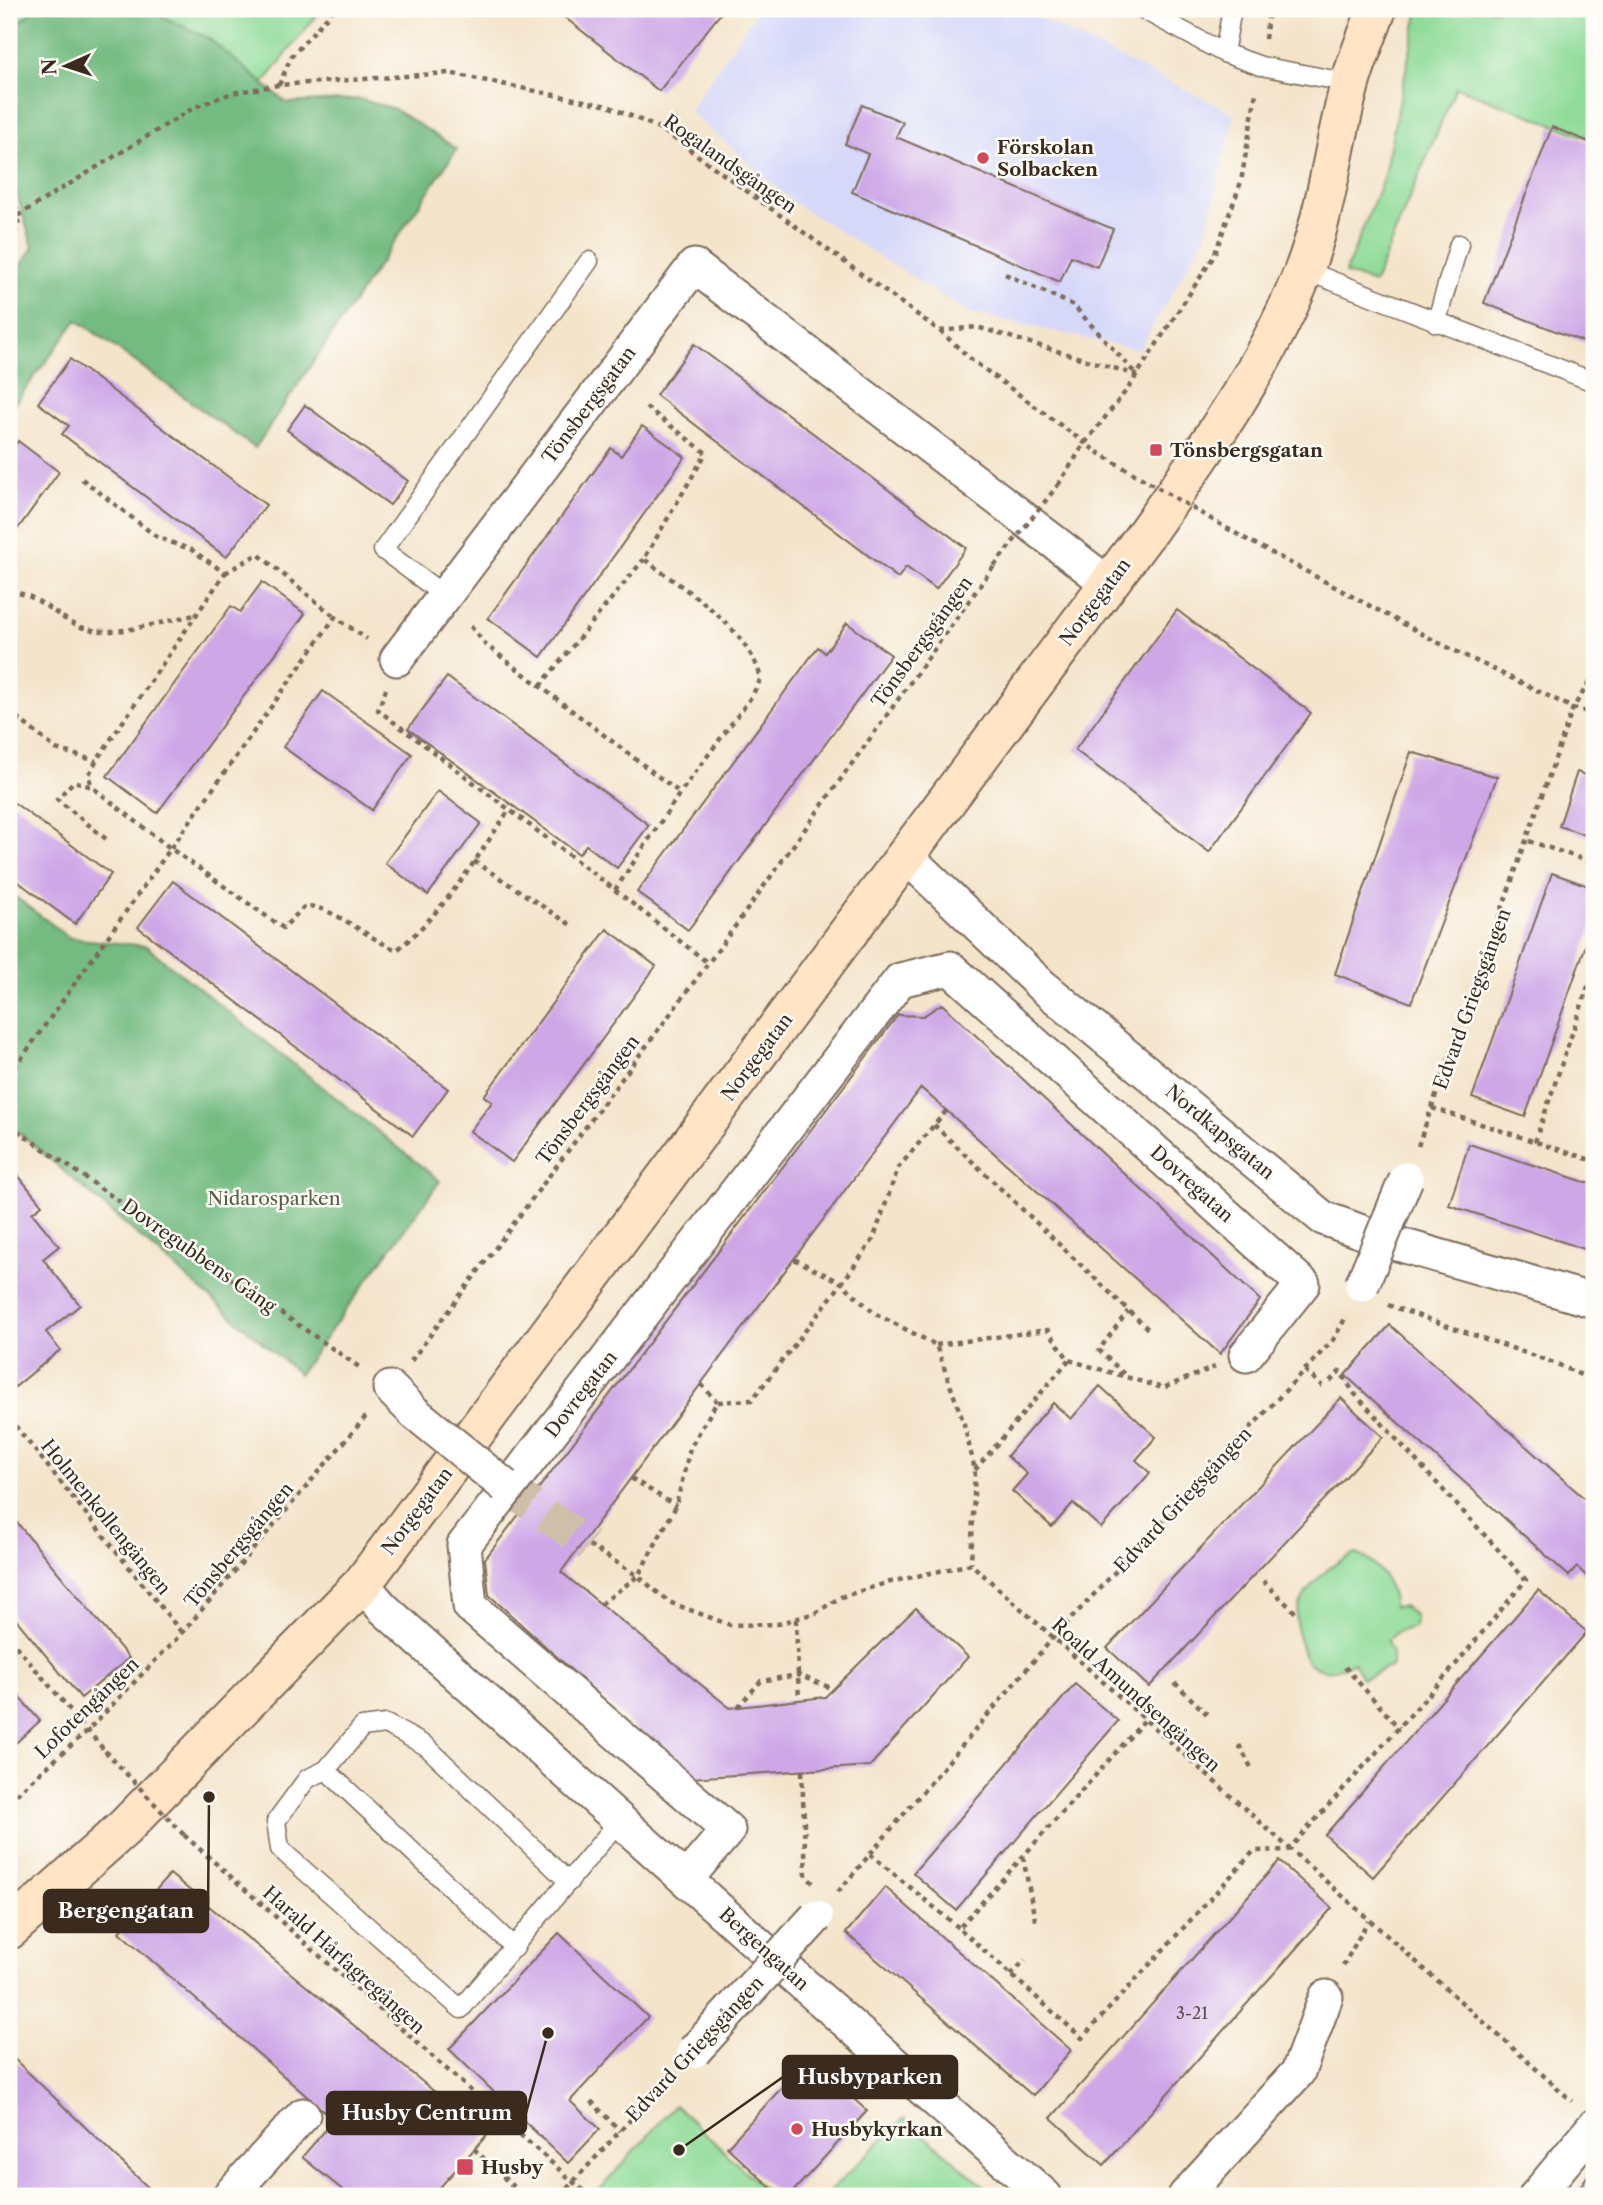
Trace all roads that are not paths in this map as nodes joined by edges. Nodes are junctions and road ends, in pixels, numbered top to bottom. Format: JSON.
{"nodes":[{"id":1,"x":1142,"y":9,"type":"edge"},
{"id":2,"x":1233,"y":9,"type":"edge"},
{"id":3,"x":1353,"y":9,"type":"edge"},
{"id":4,"x":1377,"y":9,"type":"edge"},
{"id":5,"x":1224,"y":52,"type":"junction"},
{"id":6,"x":1350,"y":83,"type":"junction"},
{"id":7,"x":1459,"y":244,"type":"dead end"},
{"id":8,"x":589,"y":261,"type":"dead end"},
{"id":9,"x":1304,"y":270,"type":"junction"},
{"id":10,"x":1436,"y":323,"type":"junction"},
{"id":11,"x":1594,"y":382,"type":"edge"},
{"id":12,"x":1108,"y":584,"type":"junction"},
{"id":13,"x":445,"y":596,"type":"junction"},
{"id":14,"x":397,"y":659,"type":"road end"},
{"id":15,"x":906,"y":856,"type":"junction"},
{"id":16,"x":1041,"y":985,"type":"junction"},
{"id":17,"x":1013,"y":1023,"type":"junction"},
{"id":18,"x":1406,"y":1179,"type":"road end"},
{"id":19,"x":1360,"y":1290,"type":"road end"},
{"id":20,"x":1594,"y":1301,"type":"edge"},
{"id":21,"x":1246,"y":1354,"type":"road end"},
{"id":22,"x":390,"y":1388,"type":"road end"},
{"id":23,"x":505,"y":1486,"type":"tunnel mouth"},
{"id":24,"x":362,"y":1584,"type":"junction"},
{"id":25,"x":326,"y":1770,"type":"junction"},
{"id":26,"x":620,"y":1820,"type":"junction"},
{"id":27,"x":686,"y":1879,"type":"junction"},
{"id":28,"x":569,"y":1882,"type":"junction"},
{"id":29,"x":823,"y":1909,"type":"road end"},
{"id":30,"x":9,"y":1930,"type":"edge"},
{"id":31,"x":514,"y":1948,"type":"junction"},
{"id":32,"x":1326,"y":1997,"type":"road end"},
{"id":33,"x":694,"y":2051,"type":"road end"},
{"id":34,"x":1584,"y":2114,"type":"edge"},
{"id":35,"x":303,"y":2115,"type":"dead end"},
{"id":36,"x":229,"y":2196,"type":"edge"},
{"id":37,"x":1045,"y":2196,"type":"edge"},
{"id":38,"x":1185,"y":2196,"type":"edge"},
{"id":39,"x":1536,"y":2196,"type":"edge"}],
"edges":[{"from":1,"to":5,"type":"lane"},
{"from":2,"to":5,"type":"lane"},
{"from":3,"to":6,"type":"street","name":"Norgegatan"},
{"from":4,"to":6,"type":"street","name":"Norgegatan"},
{"from":5,"to":6,"type":"lane"},
{"from":6,"to":9,"type":"street","name":"Norgegatan"},
{"from":7,"to":10,"type":"lane"},
{"from":8,"to":13,"type":"lane"},
{"from":9,"to":10,"type":"lane"},
{"from":9,"to":12,"type":"street","name":"Norgegatan"},
{"from":10,"to":11,"type":"lane"},
{"from":12,"to":13,"type":"street","name":"Tönsbergsgatan"},
{"from":12,"to":15,"type":"street","name":"Norgegatan"},
{"from":13,"to":14,"type":"street","name":"Tönsbergsgatan"},
{"from":15,"to":16,"type":"street","name":"Nordkapsgatan"},
{"from":15,"to":24,"type":"street","name":"Norgegatan"},
{"from":16,"to":17,"type":"street"},
{"from":16,"to":20,"type":"street","name":"Nordkapsgatan"},
{"from":17,"to":21,"type":"street","name":"Dovregatan"},
{"from":17,"to":27,"type":"street","name":"Dovregatan"},
{"from":18,"to":19,"type":"street","bridge":true},
{"from":22,"to":23,"type":"street","bridge":true},
{"from":24,"to":26,"type":"street","name":"Bergengatan"},
{"from":24,"to":30,"type":"street","name":"Norgegatan"},
{"from":25,"to":28,"type":"lane"},
{"from":25,"to":31,"type":"lane"},
{"from":25,"to":31,"type":"lane"},
{"from":26,"to":27,"type":"street","name":"Bergengatan"},
{"from":26,"to":28,"type":"lane"},
{"from":27,"to":37,"type":"street","name":"Bergengatan"},
{"from":28,"to":31,"type":"lane"},
{"from":29,"to":33,"type":"street","name":"Edvard Griegsgången","bridge":true},
{"from":32,"to":38,"type":"street"},
{"from":34,"to":39,"type":"street"},
{"from":35,"to":36,"type":"street"}]}
